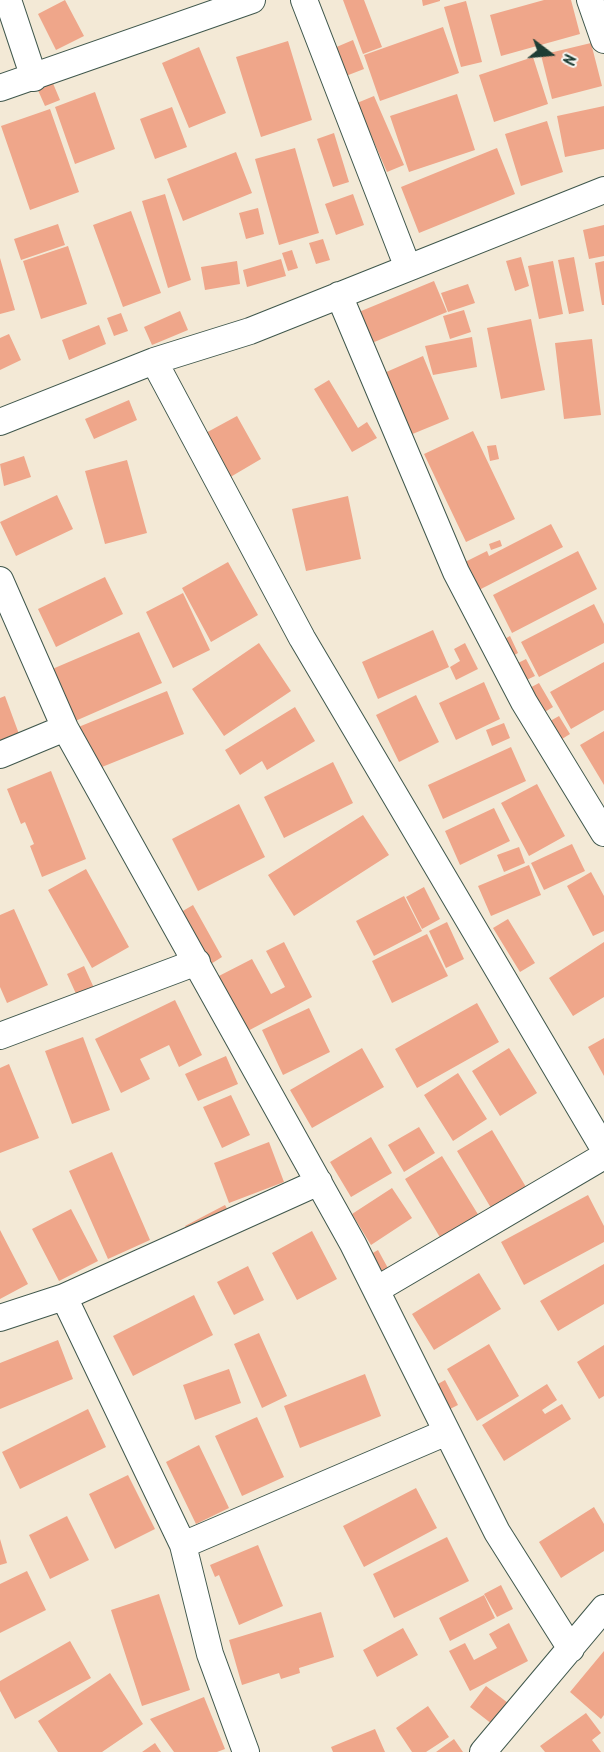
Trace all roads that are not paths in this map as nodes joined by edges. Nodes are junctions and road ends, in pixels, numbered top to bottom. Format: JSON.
{"nodes":[{"id":1,"x":8,"y":0,"type":"edge"},
{"id":2,"x":252,"y":0,"type":"edge"},
{"id":3,"x":304,"y":0,"type":"edge"},
{"id":4,"x":590,"y":0,"type":"edge"},
{"id":5,"x":604,"y":40,"type":"edge"},
{"id":6,"x":34,"y":78,"type":"junction"},
{"id":7,"x":0,"y":88,"type":"edge"},
{"id":8,"x":604,"y":190,"type":"edge"},
{"id":9,"x":408,"y":268,"type":"junction"},
{"id":10,"x":339,"y":295,"type":"junction"},
{"id":11,"x":154,"y":361,"type":"junction"},
{"id":12,"x":0,"y":422,"type":"edge"},
{"id":13,"x":0,"y":580,"type":"edge"},
{"id":14,"x":65,"y":728,"type":"junction"},
{"id":15,"x":0,"y":755,"type":"edge"},
{"id":16,"x":604,"y":833,"type":"edge"},
{"id":17,"x":197,"y":962,"type":"junction"},
{"id":18,"x":0,"y":1036,"type":"edge"},
{"id":19,"x":604,"y":1149,"type":"edge"},
{"id":20,"x":604,"y":1156,"type":"edge"},
{"id":21,"x":319,"y":1182,"type":"junction"},
{"id":22,"x":376,"y":1290,"type":"junction"},
{"id":23,"x":64,"y":1297,"type":"junction"},
{"id":24,"x":0,"y":1318,"type":"edge"},
{"id":25,"x":447,"y":1432,"type":"junction"},
{"id":26,"x":183,"y":1545,"type":"junction"},
{"id":27,"x":604,"y":1608,"type":"edge"},
{"id":28,"x":571,"y":1648,"type":"junction"},
{"id":29,"x":246,"y":1752,"type":"edge"},
{"id":30,"x":483,"y":1752,"type":"edge"}],
"edges":[{"from":1,"to":6,"type":"street"},
{"from":2,"to":6,"type":"street"},
{"from":3,"to":9,"type":"street"},
{"from":4,"to":5,"type":"street"},
{"from":6,"to":7,"type":"street"},
{"from":8,"to":9,"type":"street"},
{"from":9,"to":10,"type":"street"},
{"from":10,"to":11,"type":"street"},
{"from":10,"to":16,"type":"street"},
{"from":11,"to":12,"type":"street"},
{"from":11,"to":19,"type":"street"},
{"from":13,"to":14,"type":"street"},
{"from":14,"to":15,"type":"street"},
{"from":14,"to":17,"type":"street"},
{"from":17,"to":18,"type":"street"},
{"from":17,"to":21,"type":"street"},
{"from":20,"to":22,"type":"street"},
{"from":21,"to":22,"type":"street"},
{"from":21,"to":23,"type":"street"},
{"from":22,"to":25,"type":"street"},
{"from":23,"to":24,"type":"street"},
{"from":23,"to":26,"type":"street"},
{"from":25,"to":26,"type":"street"},
{"from":25,"to":28,"type":"street"},
{"from":26,"to":29,"type":"street"},
{"from":27,"to":28,"type":"street"},
{"from":28,"to":30,"type":"street"}]}
